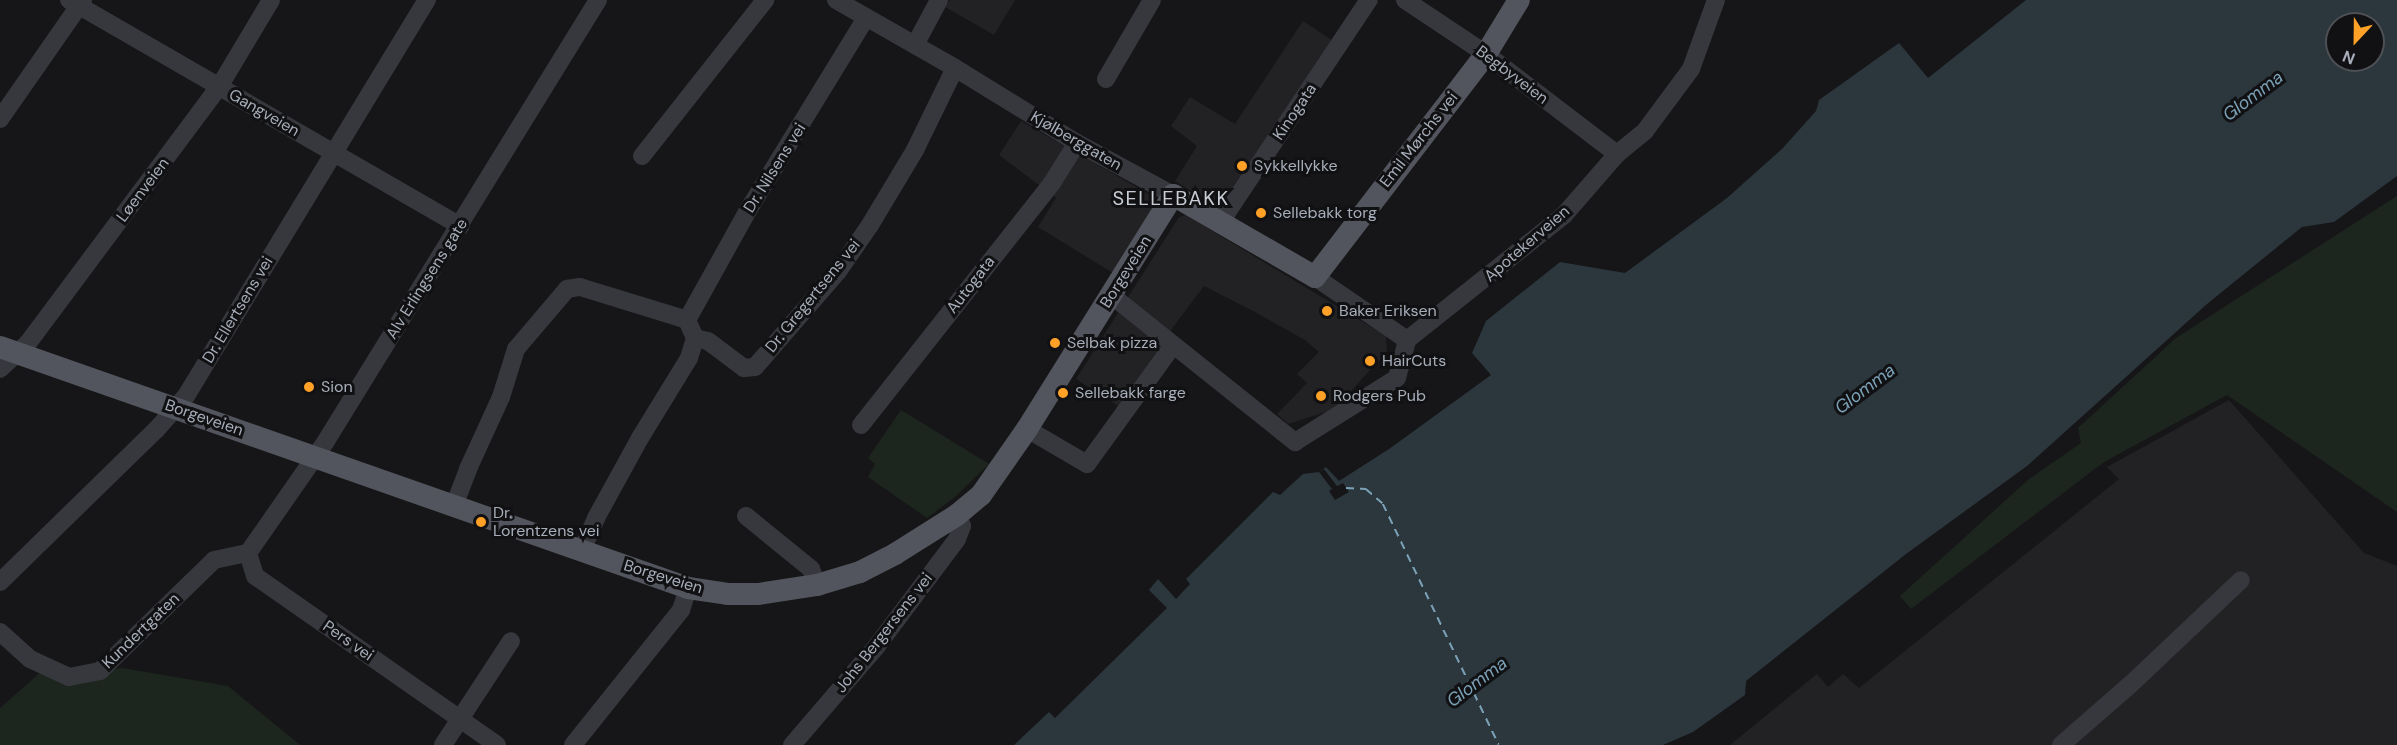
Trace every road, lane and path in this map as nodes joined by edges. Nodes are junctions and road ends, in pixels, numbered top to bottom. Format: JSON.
{"nodes":[{"id":1,"x":272,"y":0,"type":"edge"},
{"id":2,"x":427,"y":0,"type":"edge"},
{"id":3,"x":598,"y":0,"type":"edge"},
{"id":4,"x":765,"y":0,"type":"edge"},
{"id":5,"x":836,"y":0,"type":"edge"},
{"id":6,"x":939,"y":0,"type":"edge"},
{"id":7,"x":1152,"y":0,"type":"edge"},
{"id":8,"x":1370,"y":0,"type":"edge"},
{"id":9,"x":1405,"y":0,"type":"edge"},
{"id":10,"x":1519,"y":0,"type":"edge"},
{"id":11,"x":1716,"y":0,"type":"edge"},
{"id":12,"x":77,"y":2,"type":"edge"},
{"id":13,"x":866,"y":18,"type":"junction"},
{"id":14,"x":915,"y":45,"type":"junction"},
{"id":15,"x":1486,"y":54,"type":"junction"},
{"id":16,"x":955,"y":68,"type":"junction"},
{"id":17,"x":1106,"y":79,"type":"dead end"},
{"id":18,"x":219,"y":87,"type":"junction"},
{"id":19,"x":0,"y":119,"type":"edge"},
{"id":20,"x":1077,"y":143,"type":"junction"},
{"id":21,"x":333,"y":152,"type":"junction"},
{"id":22,"x":1617,"y":154,"type":"junction"},
{"id":23,"x":642,"y":156,"type":"dead end"},
{"id":24,"x":1173,"y":195,"type":"junction"},
{"id":25,"x":1220,"y":223,"type":"junction"},
{"id":26,"x":460,"y":226,"type":"junction"},
{"id":27,"x":1315,"y":277,"type":"junction"},
{"id":28,"x":1111,"y":295,"type":"junction"},
{"id":29,"x":687,"y":320,"type":"junction"},
{"id":30,"x":694,"y":338,"type":"junction"},
{"id":31,"x":1407,"y":340,"type":"junction"},
{"id":32,"x":1173,"y":345,"type":"junction"},
{"id":33,"x":9,"y":351,"type":"edge"},
{"id":34,"x":0,"y":369,"type":"edge"},
{"id":35,"x":177,"y":408,"type":"junction"},
{"id":36,"x":861,"y":425,"type":"dead end"},
{"id":37,"x":1027,"y":429,"type":"junction"},
{"id":38,"x":315,"y":457,"type":"junction"},
{"id":39,"x":454,"y":507,"type":"junction"},
{"id":40,"x":957,"y":515,"type":"junction"},
{"id":41,"x":746,"y":516,"type":"dead end"},
{"id":42,"x":582,"y":550,"type":"junction"},
{"id":43,"x":248,"y":553,"type":"junction"},
{"id":44,"x":2241,"y":580,"type":"dead end"},
{"id":45,"x":0,"y":582,"type":"edge"},
{"id":46,"x":817,"y":585,"type":"junction"},
{"id":47,"x":688,"y":588,"type":"junction"},
{"id":48,"x":0,"y":633,"type":"edge"},
{"id":49,"x":511,"y":641,"type":"dead end"},
{"id":50,"x":460,"y":719,"type":"junction"},
{"id":51,"x":443,"y":745,"type":"edge"},
{"id":52,"x":497,"y":745,"type":"edge"},
{"id":53,"x":573,"y":745,"type":"edge"},
{"id":54,"x":792,"y":745,"type":"edge"},
{"id":55,"x":2061,"y":745,"type":"edge"}],
"edges":[{"from":1,"to":18,"type":"street","name":"Løenveien"},
{"from":2,"to":21,"type":"street","name":"Dr. Ellertsens vei"},
{"from":3,"to":26,"type":"street","name":"Alv Erlingsens gate"},
{"from":4,"to":23,"type":"street"},
{"from":5,"to":13,"type":"street","name":"Kjølberggaten"},
{"from":6,"to":14,"type":"street"},
{"from":7,"to":17,"type":"street"},
{"from":8,"to":25,"type":"street","name":"Kinogata"},
{"from":9,"to":15,"type":"street","name":"Begbyveien"},
{"from":10,"to":15,"type":"main road","name":"Emil Mørchs vei"},
{"from":11,"to":22,"type":"street","name":"Apotekerveien"},
{"from":12,"to":18,"type":"street","name":"Gangveien"},
{"from":12,"to":19,"type":"street"},
{"from":13,"to":14,"type":"street","name":"Kjølberggaten"},
{"from":13,"to":29,"type":"street","name":"Dr. Nilsens vei"},
{"from":14,"to":16,"type":"street","name":"Kjølberggaten"},
{"from":15,"to":22,"type":"street","name":"Begbyveien"},
{"from":15,"to":27,"type":"main road","name":"Emil Mørchs vei"},
{"from":16,"to":20,"type":"street","name":"Kjølberggaten"},
{"from":16,"to":30,"type":"street","name":"Dr. Gregertsens vei"},
{"from":18,"to":21,"type":"street","name":"Gangveien"},
{"from":18,"to":33,"type":"street","name":"Løenveien"},
{"from":20,"to":24,"type":"street","name":"Kjølberggaten"},
{"from":20,"to":36,"type":"street","name":"Autogata"},
{"from":21,"to":26,"type":"street","name":"Gangveien"},
{"from":21,"to":35,"type":"street","name":"Dr. Ellertsens vei"},
{"from":22,"to":31,"type":"street","name":"Apotekerveien"},
{"from":24,"to":25,"type":"main road","name":"Kjølberggaten"},
{"from":24,"to":28,"type":"main road","name":"Borgeveien"},
{"from":25,"to":27,"type":"main road","name":"Kjølberggaten"},
{"from":26,"to":38,"type":"street","name":"Alv Erlingsens gate"},
{"from":27,"to":31,"type":"street","name":"Kjølberggaten"},
{"from":28,"to":32,"type":"street"},
{"from":28,"to":37,"type":"main road","name":"Borgeveien"},
{"from":29,"to":30,"type":"street"},
{"from":29,"to":39,"type":"street"},
{"from":30,"to":42,"type":"street"},
{"from":31,"to":32,"type":"street"},
{"from":32,"to":37,"type":"street"},
{"from":33,"to":34,"type":"street","name":"Løenveien"},
{"from":33,"to":35,"type":"main road","name":"Borgeveien"},
{"from":35,"to":38,"type":"main road","name":"Borgeveien"},
{"from":35,"to":45,"type":"street","name":"Dr. Ellertsens vei"},
{"from":37,"to":40,"type":"main road","name":"Borgeveien"},
{"from":38,"to":39,"type":"main road","name":"Borgeveien"},
{"from":38,"to":43,"type":"street","name":"Alv Erlingsens gate"},
{"from":39,"to":42,"type":"main road","name":"Borgeveien"},
{"from":40,"to":46,"type":"main road","name":"Borgeveien"},
{"from":40,"to":54,"type":"street","name":"Johs Bergersens vei"},
{"from":41,"to":46,"type":"street"},
{"from":42,"to":47,"type":"main road","name":"Borgeveien"},
{"from":43,"to":48,"type":"street","name":"Kundertgaten"},
{"from":43,"to":50,"type":"street","name":"Pers vei"},
{"from":44,"to":55,"type":"street"},
{"from":46,"to":47,"type":"main road","name":"Borgeveien"},
{"from":47,"to":53,"type":"street"},
{"from":49,"to":50,"type":"street"},
{"from":50,"to":51,"type":"street"},
{"from":50,"to":52,"type":"street","name":"Pers vei"}]}
